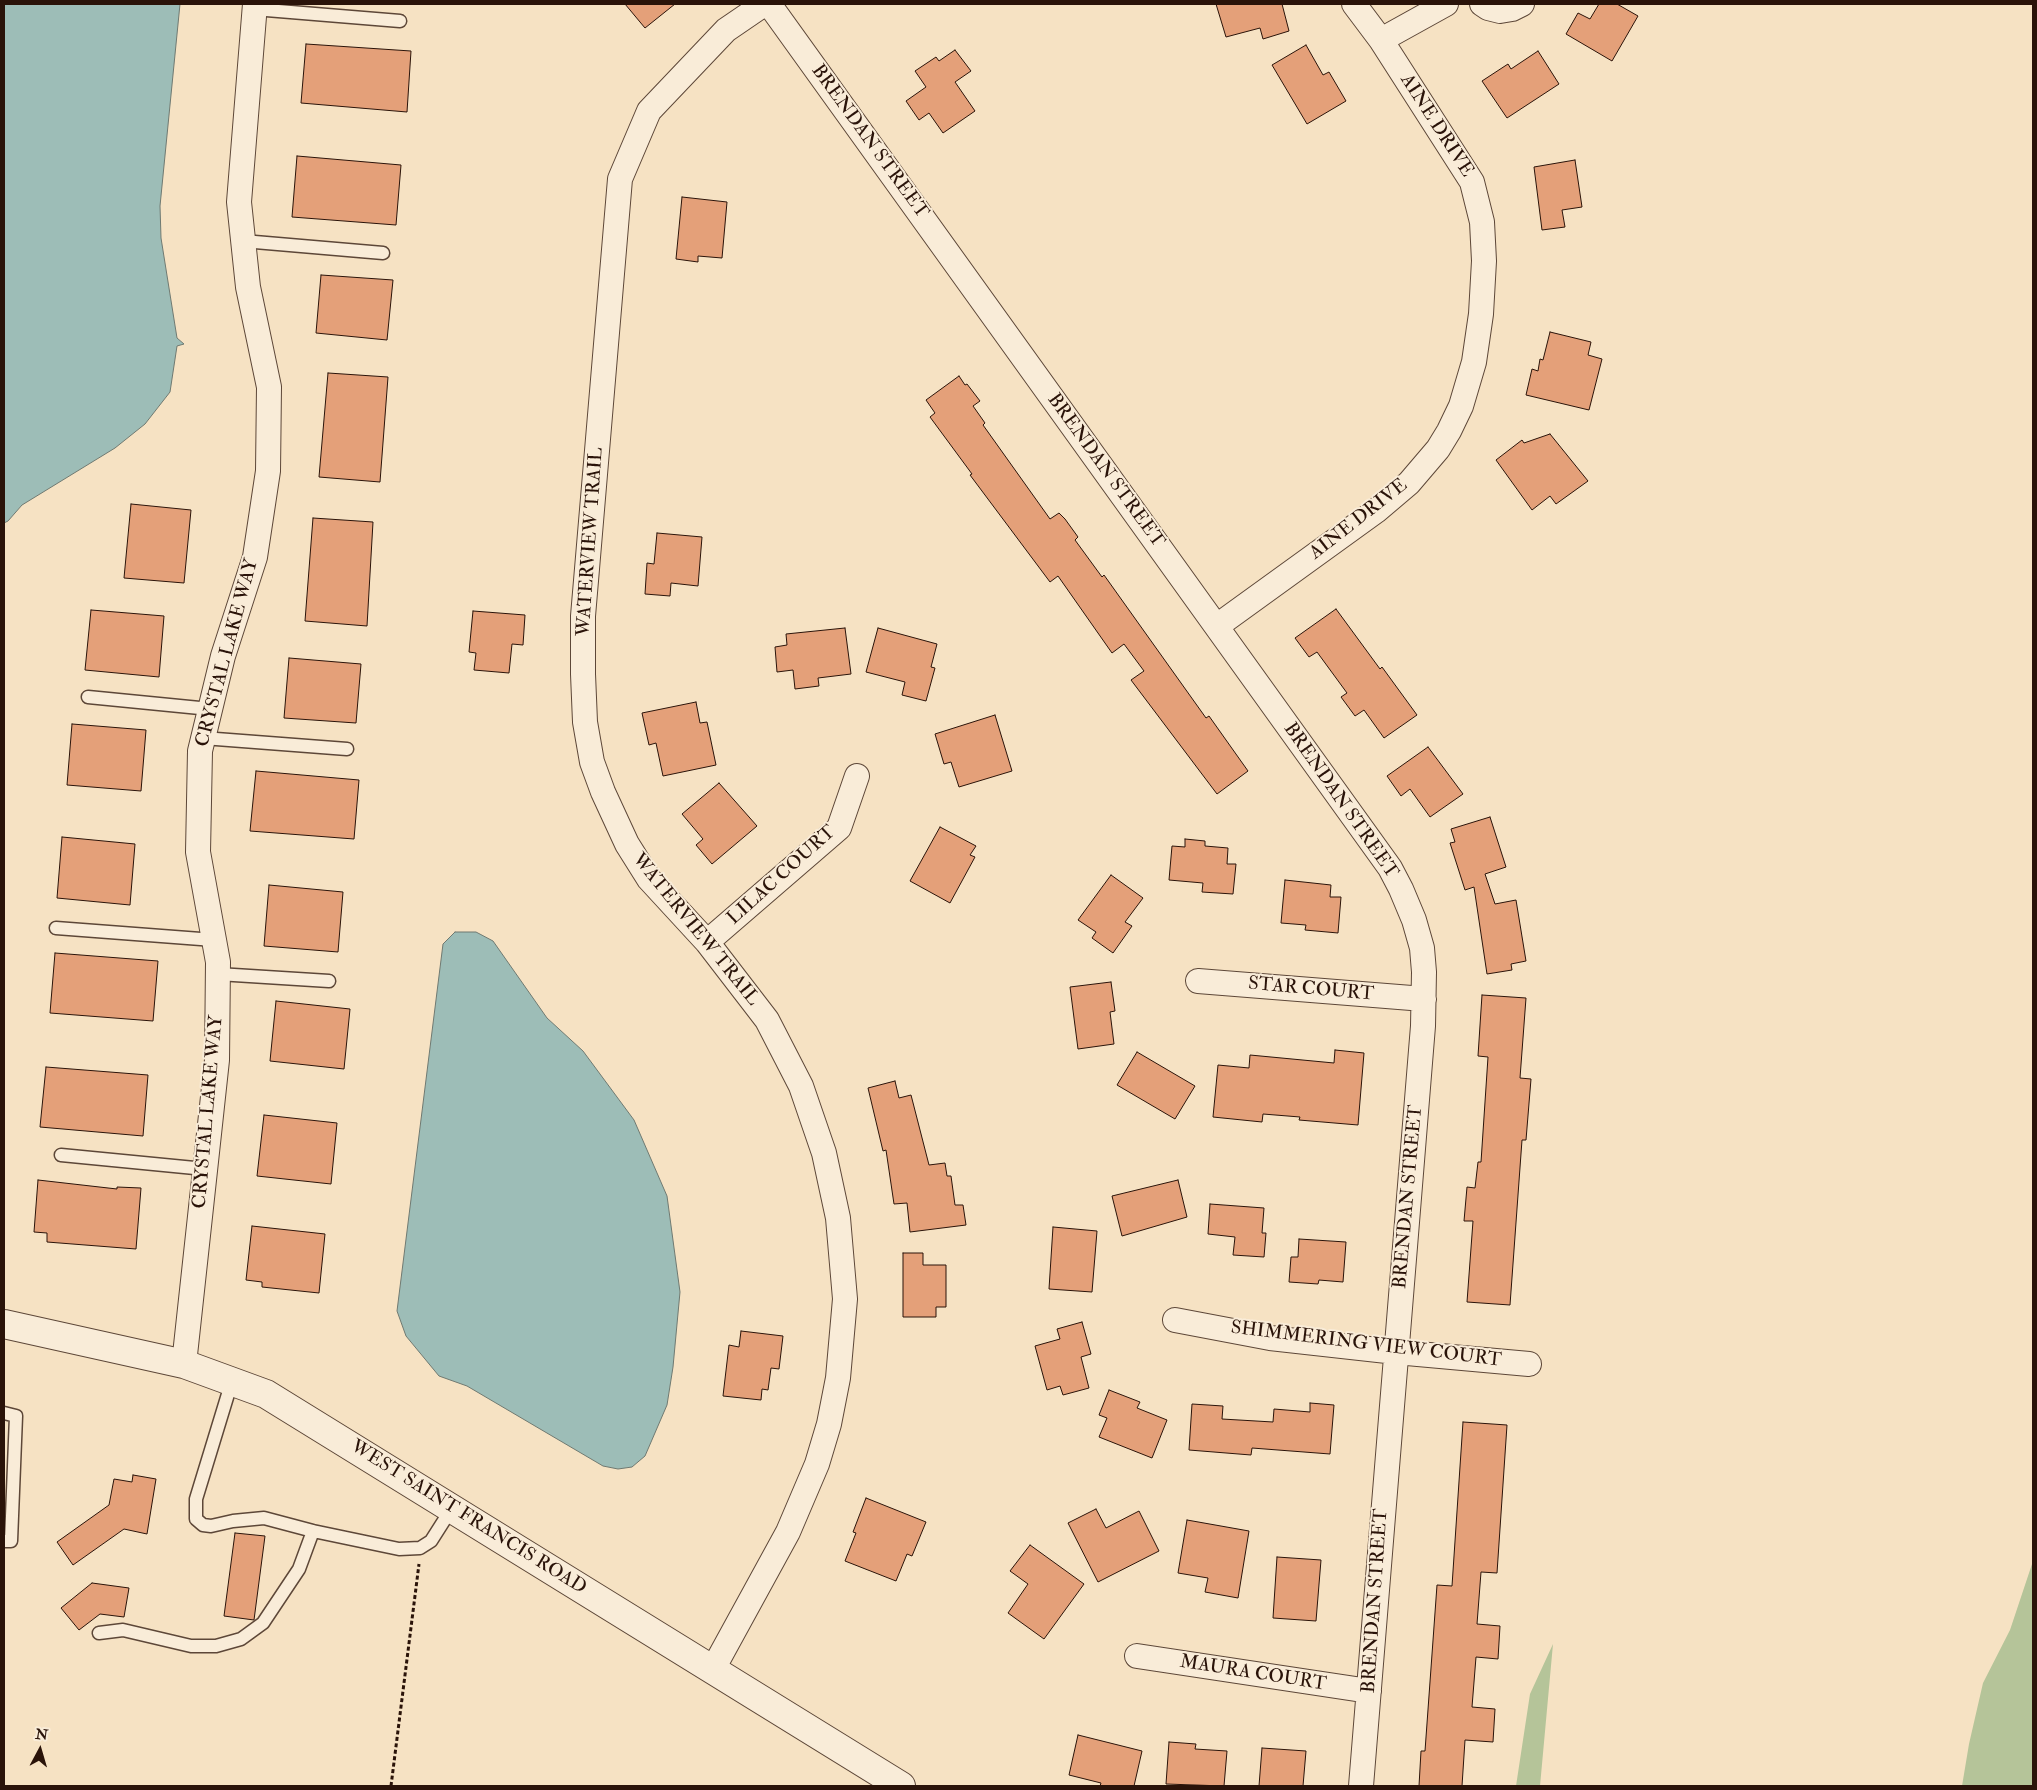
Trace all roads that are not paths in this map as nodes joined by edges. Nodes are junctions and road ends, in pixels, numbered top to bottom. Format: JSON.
{"nodes":[{"id":1,"x":764,"y":4,"type":"edge"},
{"id":2,"x":769,"y":4,"type":"edge"},
{"id":3,"x":1354,"y":4,"type":"edge"},
{"id":4,"x":1446,"y":4,"type":"edge"},
{"id":5,"x":1482,"y":4,"type":"edge"},
{"id":6,"x":1522,"y":4,"type":"edge"},
{"id":7,"x":254,"y":6,"type":"edge"},
{"id":8,"x":400,"y":21,"type":"dead end"},
{"id":9,"x":1381,"y":40,"type":"junction"},
{"id":10,"x":243,"y":241,"type":"junction"},
{"id":11,"x":383,"y":253,"type":"dead end"},
{"id":12,"x":1216,"y":626,"type":"junction"},
{"id":13,"x":88,"y":696,"type":"dead end"},
{"id":14,"x":210,"y":709,"type":"junction"},
{"id":15,"x":202,"y":738,"type":"junction"},
{"id":16,"x":347,"y":749,"type":"dead end"},
{"id":17,"x":857,"y":776,"type":"dead end"},
{"id":18,"x":56,"y":928,"type":"dead end"},
{"id":19,"x":214,"y":940,"type":"junction"},
{"id":20,"x":707,"y":942,"type":"junction"},
{"id":21,"x":218,"y":974,"type":"junction"},
{"id":22,"x":329,"y":981,"type":"dead end"},
{"id":23,"x":1198,"y":981,"type":"dead end"},
{"id":24,"x":1424,"y":999,"type":"junction"},
{"id":25,"x":60,"y":1155,"type":"dead end"},
{"id":26,"x":205,"y":1169,"type":"junction"},
{"id":27,"x":1175,"y":1320,"type":"dead end"},
{"id":28,"x":4,"y":1324,"type":"edge"},
{"id":29,"x":1396,"y":1352,"type":"junction"},
{"id":30,"x":184,"y":1364,"type":"junction"},
{"id":31,"x":1529,"y":1364,"type":"dead end"},
{"id":32,"x":232,"y":1382,"type":"junction"},
{"id":33,"x":4,"y":1413,"type":"edge"},
{"id":34,"x":452,"y":1508,"type":"junction"},
{"id":35,"x":313,"y":1531,"type":"junction"},
{"id":36,"x":4,"y":1541,"type":"edge"},
{"id":37,"x":99,"y":1633,"type":"dead end"},
{"id":38,"x":1137,"y":1656,"type":"dead end"},
{"id":39,"x":713,"y":1669,"type":"junction"},
{"id":40,"x":1369,"y":1691,"type":"junction"},
{"id":41,"x":901,"y":1786,"type":"edge"},
{"id":42,"x":1362,"y":1786,"type":"edge"}],
"edges":[{"from":1,"to":20,"type":"street","name":"WATERVIEW TRAIL"},
{"from":2,"to":12,"type":"street","name":"BRENDAN STREET"},
{"from":3,"to":9,"type":"street","name":"AINE DRIVE"},
{"from":4,"to":9,"type":"street"},
{"from":5,"to":6,"type":"street"},
{"from":7,"to":8,"type":"lane"},
{"from":7,"to":10,"type":"street","name":"CRYSTAL LAKE WAY"},
{"from":9,"to":12,"type":"street","name":"AINE DRIVE"},
{"from":10,"to":11,"type":"lane"},
{"from":10,"to":14,"type":"street","name":"CRYSTAL LAKE WAY"},
{"from":12,"to":24,"type":"street","name":"BRENDAN STREET"},
{"from":13,"to":14,"type":"lane"},
{"from":14,"to":15,"type":"street","name":"CRYSTAL LAKE WAY"},
{"from":15,"to":16,"type":"lane"},
{"from":15,"to":19,"type":"street","name":"CRYSTAL LAKE WAY"},
{"from":17,"to":20,"type":"street","name":"LILAC COURT"},
{"from":18,"to":19,"type":"lane"},
{"from":19,"to":21,"type":"street","name":"CRYSTAL LAKE WAY"},
{"from":20,"to":39,"type":"street","name":"WATERVIEW TRAIL"},
{"from":21,"to":22,"type":"lane"},
{"from":21,"to":26,"type":"street","name":"CRYSTAL LAKE WAY"},
{"from":23,"to":24,"type":"street","name":"STAR COURT"},
{"from":24,"to":29,"type":"street","name":"BRENDAN STREET"},
{"from":25,"to":26,"type":"lane"},
{"from":26,"to":30,"type":"street","name":"CRYSTAL LAKE WAY"},
{"from":27,"to":29,"type":"street","name":"SHIMMERING VIEW COURT"},
{"from":28,"to":30,"type":"street","name":"WEST SAINT FRANCIS ROAD"},
{"from":29,"to":31,"type":"street","name":"SHIMMERING VIEW COURT"},
{"from":29,"to":40,"type":"street","name":"BRENDAN STREET"},
{"from":30,"to":32,"type":"street","name":"WEST SAINT FRANCIS ROAD"},
{"from":32,"to":34,"type":"street","name":"WEST SAINT FRANCIS ROAD"},
{"from":32,"to":35,"type":"lane"},
{"from":33,"to":36,"type":"lane"},
{"from":34,"to":35,"type":"lane"},
{"from":34,"to":39,"type":"street","name":"WEST SAINT FRANCIS ROAD"},
{"from":35,"to":37,"type":"lane"},
{"from":38,"to":40,"type":"street","name":"MAURA COURT"},
{"from":39,"to":41,"type":"street","name":"WEST SAINT FRANCIS ROAD"},
{"from":40,"to":42,"type":"street","name":"BRENDAN STREET"}]}
